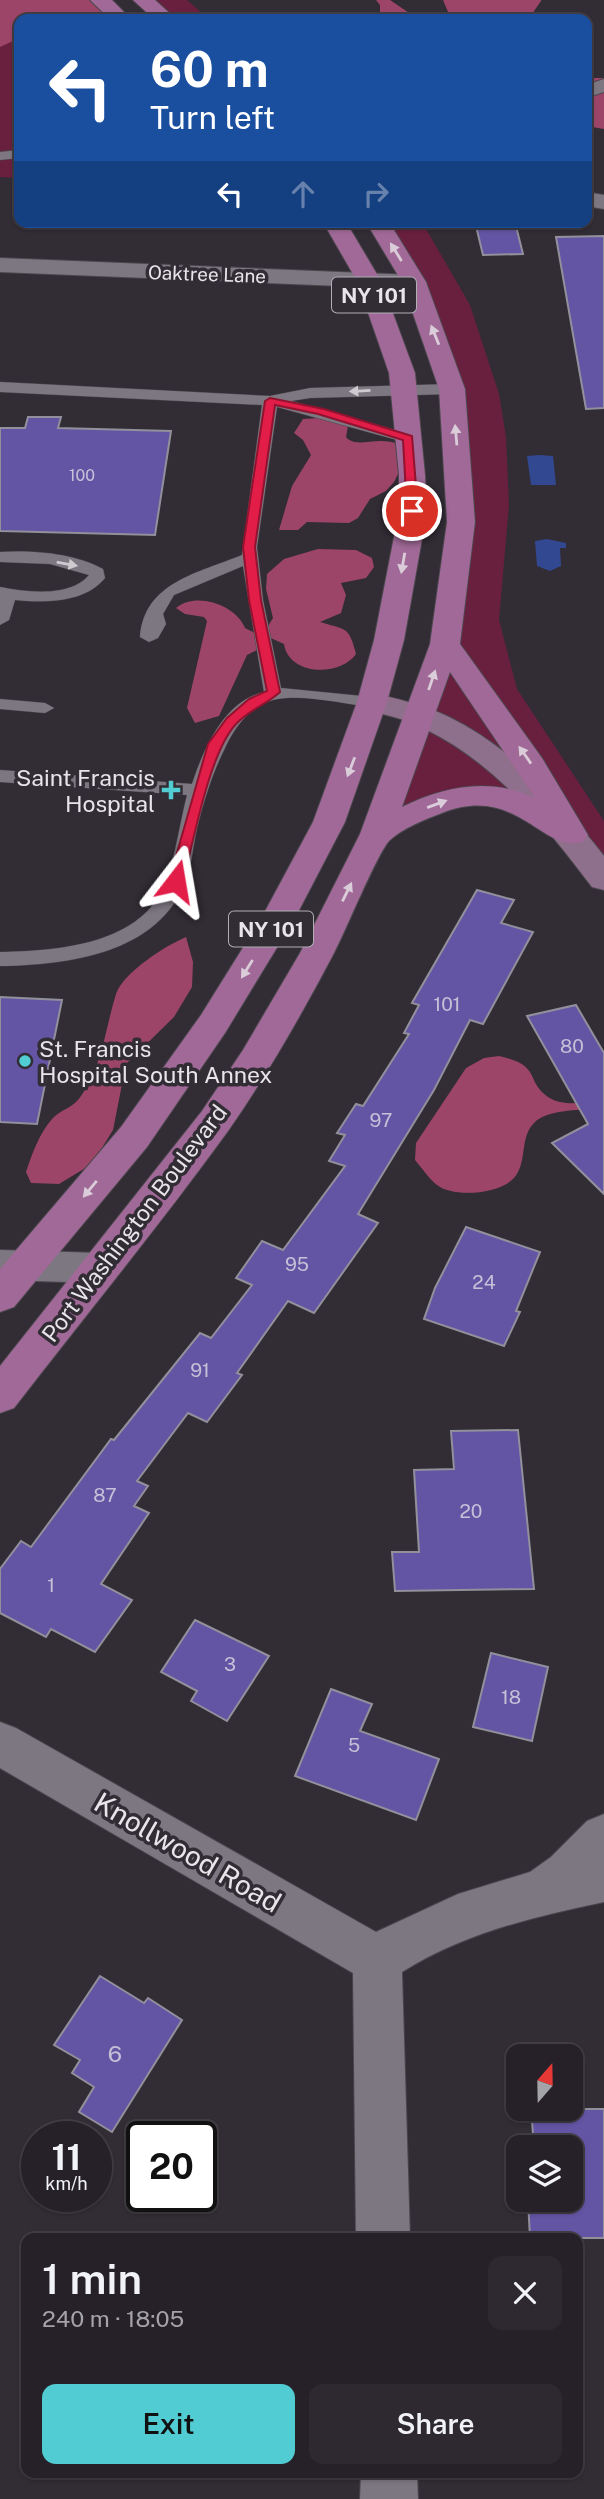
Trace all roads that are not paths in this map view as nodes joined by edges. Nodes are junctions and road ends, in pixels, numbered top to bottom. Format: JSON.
{"nodes":[{"id":1,"x":100,"y":0,"type":"edge"},
{"id":2,"x":143,"y":0,"type":"edge"},
{"id":3,"x":115,"y":14,"type":"edge"},
{"id":4,"x":160,"y":14,"type":"edge"},
{"id":5,"x":338,"y":228,"type":"edge"},
{"id":6,"x":381,"y":228,"type":"edge"},
{"id":7,"x":0,"y":265,"type":"edge"},
{"id":8,"x":369,"y":281,"type":"junction"},
{"id":9,"x":414,"y":282,"type":"junction"},
{"id":10,"x":0,"y":387,"type":"edge"},
{"id":11,"x":405,"y":389,"type":"junction"},
{"id":12,"x":452,"y":389,"type":"junction"},
{"id":13,"x":270,"y":401,"type":"junction"},
{"id":14,"x":408,"y":438,"type":"junction"},
{"id":15,"x":0,"y":556,"type":"edge"},
{"id":16,"x":250,"y":558,"type":"junction"},
{"id":17,"x":4,"y":593,"type":"edge"},
{"id":18,"x":155,"y":615,"type":"dead end"},
{"id":19,"x":0,"y":620,"type":"edge"},
{"id":20,"x":445,"y":644,"type":"junction"},
{"id":21,"x":273,"y":692,"type":"junction"},
{"id":22,"x":372,"y":702,"type":"junction"},
{"id":23,"x":0,"y":704,"type":"edge"},
{"id":24,"x":45,"y":708,"type":"dead end"},
{"id":25,"x":420,"y":715,"type":"junction"},
{"id":26,"x":0,"y":776,"type":"edge"},
{"id":27,"x":199,"y":790,"type":"junction"},
{"id":28,"x":376,"y":834,"type":"junction"},
{"id":29,"x":572,"y":835,"type":"junction"},
{"id":30,"x":604,"y":880,"type":"edge"},
{"id":31,"x":0,"y":959,"type":"edge"},
{"id":32,"x":13,"y":1265,"type":"edge"},
{"id":33,"x":101,"y":1268,"type":"junction"},
{"id":34,"x":0,"y":1297,"type":"edge"},
{"id":35,"x":0,"y":1396,"type":"edge"},
{"id":36,"x":0,"y":1743,"type":"edge"},
{"id":37,"x":604,"y":1837,"type":"edge"},
{"id":38,"x":604,"y":1879,"type":"edge"},
{"id":39,"x":539,"y":1892,"type":"junction"},
{"id":40,"x":377,"y":1960,"type":"junction"},
{"id":41,"x":383,"y":2233,"type":"edge"},
{"id":42,"x":388,"y":2478,"type":"edge"},
{"id":43,"x":389,"y":2499,"type":"edge"}],
"edges":[{"from":1,"to":3,"type":"main road"},
{"from":2,"to":4,"type":"main road"},
{"from":5,"to":8,"type":"main road","number":"NY 101"},
{"from":9,"to":6,"type":"main road","name":"Port Washington Boulevard","number":"NY 101","one_way":true},
{"from":7,"to":8,"type":"street","name":"Oaktree Lane"},
{"from":8,"to":9,"type":"street","name":"Oaktree Lane"},
{"from":8,"to":11,"type":"main road","number":"NY 101"},
{"from":12,"to":9,"type":"main road","name":"Port Washington Boulevard","number":"NY 101","one_way":true},
{"from":10,"to":13,"type":"lane"},
{"from":11,"to":12,"type":"lane"},
{"from":11,"to":13,"type":"lane","one_way":true},
{"from":11,"to":14,"type":"main road","number":"NY 101"},
{"from":20,"to":12,"type":"main road","name":"Port Washington Boulevard","number":"NY 101","one_way":true},
{"from":13,"to":14,"type":"lane"},
{"from":13,"to":16,"type":"lane"},
{"from":14,"to":22,"type":"main road","number":"NY 101","one_way":true},
{"from":15,"to":17,"type":"lane","one_way":true},
{"from":16,"to":18,"type":"lane"},
{"from":16,"to":21,"type":"lane"},
{"from":17,"to":19,"type":"lane"},
{"from":25,"to":20,"type":"main road","name":"Port Washington Boulevard","number":"NY 101","one_way":true},
{"from":29,"to":20,"type":"main road","one_way":true},
{"from":21,"to":22,"type":"lane"},
{"from":21,"to":27,"type":"lane"},
{"from":22,"to":25,"type":"main road"},
{"from":22,"to":32,"type":"main road","number":"NY 101","one_way":true},
{"from":23,"to":24,"type":"lane"},
{"from":25,"to":28,"type":"main road","name":"Port Washington Boulevard","number":"NY 101"},
{"from":25,"to":29,"type":"main road"},
{"from":26,"to":27,"type":"lane"},
{"from":27,"to":31,"type":"lane"},
{"from":28,"to":29,"type":"main road","one_way":true},
{"from":33,"to":28,"type":"main road","name":"Port Washington Boulevard","number":"NY 101","one_way":true},
{"from":29,"to":30,"type":"main road"},
{"from":32,"to":33,"type":"street"},
{"from":32,"to":34,"type":"main road","number":"NY 101"},
{"from":33,"to":35,"type":"main road","name":"Port Washington Boulevard","number":"NY 101"},
{"from":36,"to":40,"type":"street","name":"Knollwood Road"},
{"from":37,"to":39,"type":"street"},
{"from":38,"to":39,"type":"street"},
{"from":39,"to":40,"type":"street"},
{"from":40,"to":41,"type":"street"},
{"from":42,"to":43,"type":"street"}]}
